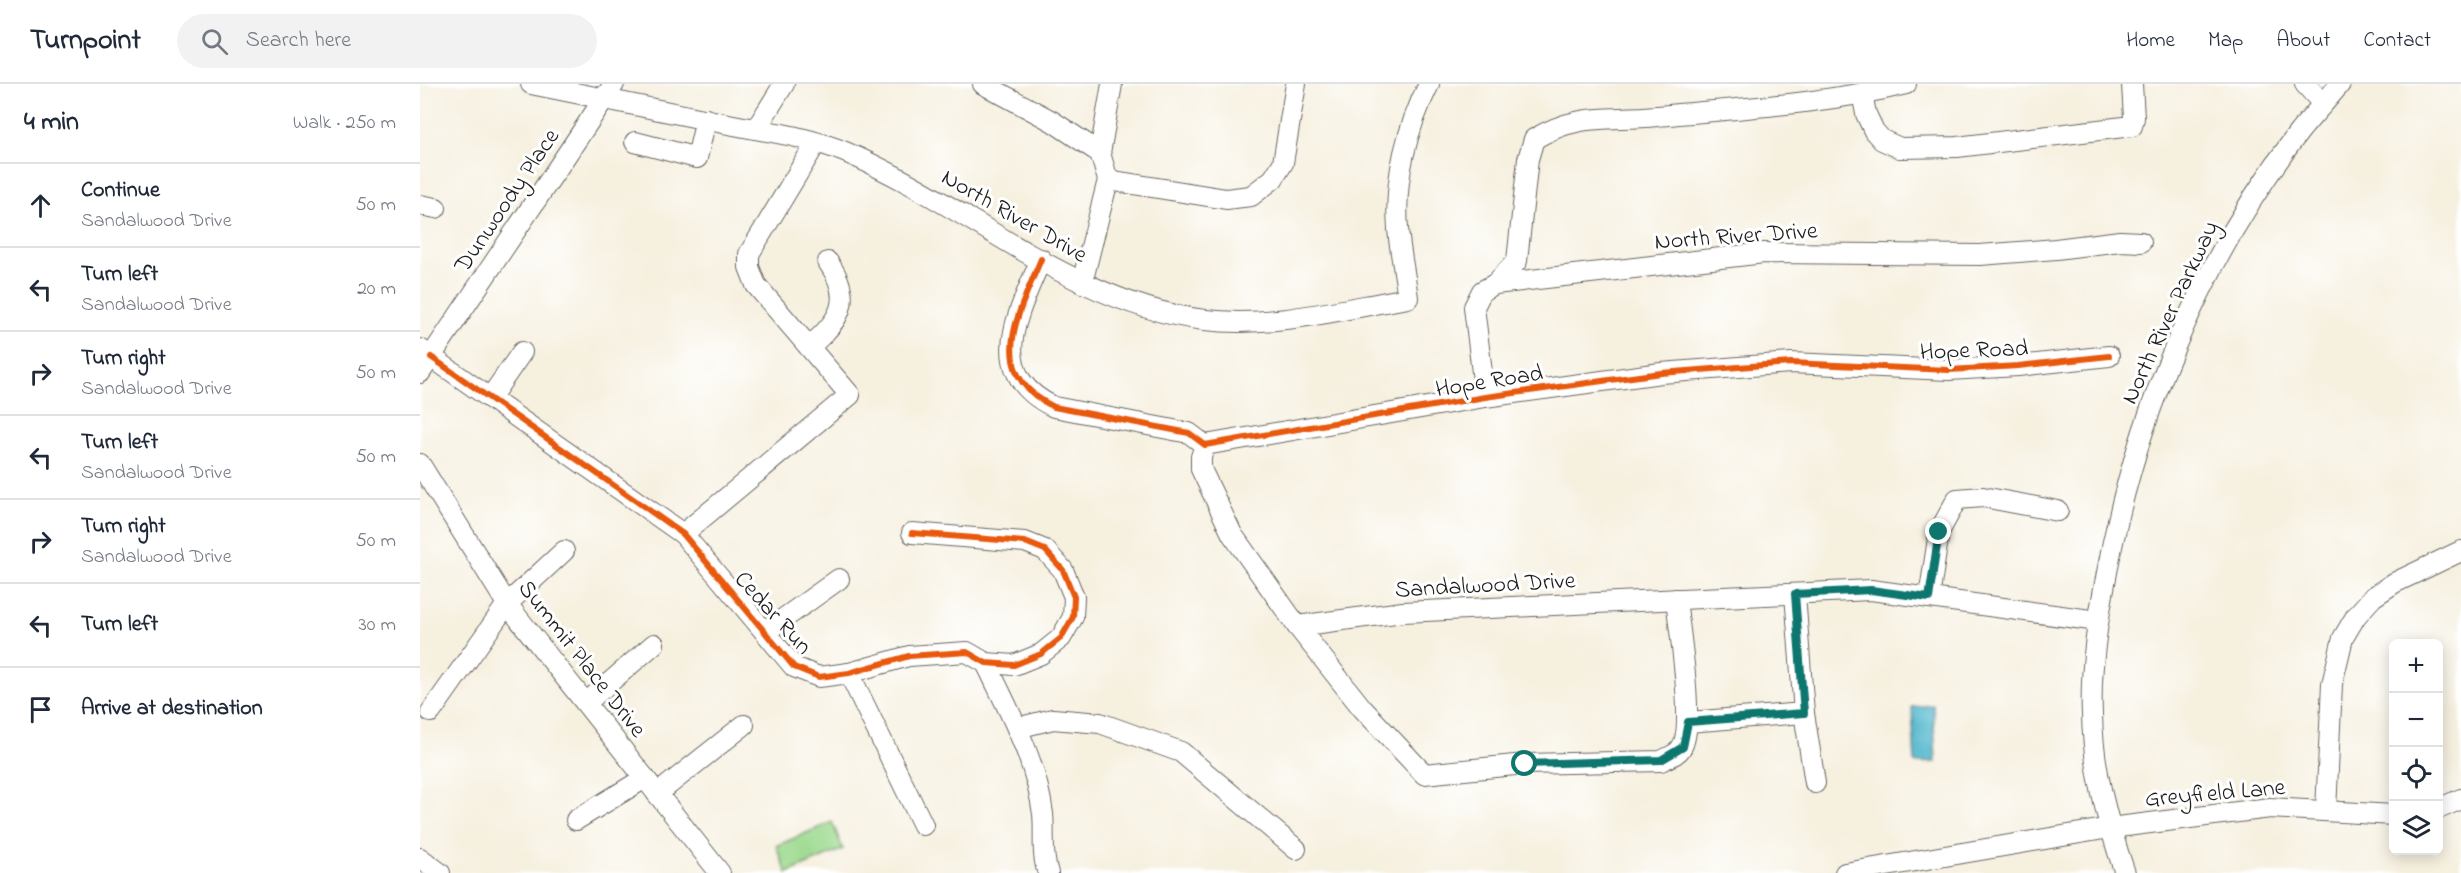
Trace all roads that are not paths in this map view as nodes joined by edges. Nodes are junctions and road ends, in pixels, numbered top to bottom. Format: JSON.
{"nodes":[{"id":1,"x":531,"y":84,"type":"edge"},
{"id":2,"x":784,"y":84,"type":"edge"},
{"id":3,"x":983,"y":84,"type":"edge"},
{"id":4,"x":1112,"y":84,"type":"edge"},
{"id":5,"x":1296,"y":84,"type":"edge"},
{"id":6,"x":1429,"y":84,"type":"edge"},
{"id":7,"x":1906,"y":84,"type":"edge"},
{"id":8,"x":2132,"y":84,"type":"edge"},
{"id":9,"x":2305,"y":84,"type":"edge"},
{"id":10,"x":2340,"y":84,"type":"edge"},
{"id":11,"x":610,"y":91,"type":"edge"},
{"id":12,"x":1015,"y":92,"type":"edge"},
{"id":13,"x":1862,"y":93,"type":"junction"},
{"id":14,"x":2323,"y":104,"type":"junction"},
{"id":15,"x":706,"y":119,"type":"junction"},
{"id":16,"x":756,"y":129,"type":"junction"},
{"id":17,"x":634,"y":142,"type":"dead end"},
{"id":18,"x":816,"y":143,"type":"junction"},
{"id":19,"x":1100,"y":153,"type":"junction"},
{"id":20,"x":1108,"y":180,"type":"junction"},
{"id":21,"x":2140,"y":242,"type":"dead end"},
{"id":22,"x":1041,"y":259,"type":"junction"},
{"id":23,"x":828,"y":262,"type":"dead end"},
{"id":24,"x":1082,"y":283,"type":"junction"},
{"id":25,"x":1495,"y":284,"type":"junction"},
{"id":26,"x":809,"y":347,"type":"junction"},
{"id":27,"x":522,"y":352,"type":"dead end"},
{"id":28,"x":426,"y":353,"type":"edge"},
{"id":29,"x":2109,"y":356,"type":"dead end"},
{"id":30,"x":420,"y":373,"type":"edge"},
{"id":31,"x":1485,"y":397,"type":"junction"},
{"id":32,"x":490,"y":398,"type":"junction"},
{"id":33,"x":1206,"y":445,"type":"junction"},
{"id":34,"x":420,"y":464,"type":"edge"},
{"id":35,"x":2058,"y":511,"type":"dead end"},
{"id":36,"x":912,"y":533,"type":"dead end"},
{"id":37,"x":683,"y":534,"type":"junction"},
{"id":38,"x":564,"y":551,"type":"dead end"},
{"id":39,"x":2461,"y":551,"type":"edge"},
{"id":40,"x":839,"y":579,"type":"dead end"},
{"id":41,"x":1795,"y":594,"type":"junction"},
{"id":42,"x":1929,"y":598,"type":"junction"},
{"id":43,"x":1676,"y":599,"type":"junction"},
{"id":44,"x":507,"y":603,"type":"junction"},
{"id":45,"x":2098,"y":621,"type":"junction"},
{"id":46,"x":1297,"y":626,"type":"junction"},
{"id":47,"x":765,"y":632,"type":"junction"},
{"id":48,"x":654,"y":644,"type":"dead end"},
{"id":49,"x":986,"y":663,"type":"junction"},
{"id":50,"x":849,"y":673,"type":"junction"},
{"id":51,"x":586,"y":703,"type":"junction"},
{"id":52,"x":431,"y":712,"type":"dead end"},
{"id":53,"x":1804,"y":713,"type":"junction"},
{"id":54,"x":1688,"y":722,"type":"junction"},
{"id":55,"x":744,"y":725,"type":"dead end"},
{"id":56,"x":1017,"y":728,"type":"junction"},
{"id":57,"x":645,"y":778,"type":"junction"},
{"id":58,"x":1815,"y":783,"type":"dead end"},
{"id":59,"x":657,"y":794,"type":"junction"},
{"id":60,"x":2461,"y":799,"type":"edge"},
{"id":61,"x":2443,"y":807,"type":"edge"},
{"id":62,"x":2326,"y":811,"type":"junction"},
{"id":63,"x":2389,"y":815,"type":"edge"},
{"id":64,"x":576,"y":820,"type":"dead end"},
{"id":65,"x":923,"y":825,"type":"dead end"},
{"id":66,"x":2110,"y":828,"type":"junction"},
{"id":67,"x":1296,"y":849,"type":"dead end"},
{"id":68,"x":420,"y":858,"type":"edge"},
{"id":69,"x":440,"y":873,"type":"edge"},
{"id":70,"x":720,"y":873,"type":"edge"},
{"id":71,"x":1048,"y":873,"type":"edge"},
{"id":72,"x":1845,"y":873,"type":"edge"},
{"id":73,"x":2125,"y":873,"type":"edge"}],
"edges":[{"from":1,"to":11,"type":"street"},
{"from":2,"to":16,"type":"street"},
{"from":3,"to":12,"type":"street"},
{"from":4,"to":19,"type":"street"},
{"from":5,"to":20,"type":"street"},
{"from":6,"to":24,"type":"street","name":"North River Drive"},
{"from":7,"to":13,"type":"street"},
{"from":8,"to":13,"type":"street"},
{"from":9,"to":14,"type":"street"},
{"from":10,"to":14,"type":"street","name":"North River Parkway"},
{"from":11,"to":15,"type":"street","name":"North River Drive"},
{"from":11,"to":28,"type":"street","name":"Dunwoody Place"},
{"from":12,"to":19,"type":"street"},
{"from":13,"to":25,"type":"street"},
{"from":14,"to":45,"type":"street","name":"North River Parkway"},
{"from":15,"to":16,"type":"street","name":"North River Drive"},
{"from":15,"to":17,"type":"street"},
{"from":16,"to":18,"type":"street","name":"North River Drive"},
{"from":18,"to":22,"type":"street","name":"North River Drive"},
{"from":18,"to":26,"type":"street"},
{"from":19,"to":20,"type":"street"},
{"from":20,"to":24,"type":"street"},
{"from":21,"to":25,"type":"street","name":"North River Drive"},
{"from":22,"to":24,"type":"street","name":"North River Drive"},
{"from":22,"to":33,"type":"street"},
{"from":23,"to":26,"type":"street"},
{"from":25,"to":31,"type":"street"},
{"from":26,"to":37,"type":"street"},
{"from":27,"to":32,"type":"street"},
{"from":28,"to":30,"type":"street","name":"Dunwoody Place"},
{"from":28,"to":32,"type":"street","name":"Cedar Run"},
{"from":29,"to":31,"type":"street","name":"Hope Road"},
{"from":31,"to":33,"type":"street","name":"Hope Road"},
{"from":32,"to":37,"type":"street","name":"Cedar Run"},
{"from":33,"to":46,"type":"street"},
{"from":34,"to":44,"type":"street","name":"Summit Place Drive"},
{"from":35,"to":42,"type":"street"},
{"from":36,"to":49,"type":"street","name":"Cedar Run"},
{"from":37,"to":47,"type":"street","name":"Cedar Run"},
{"from":38,"to":44,"type":"street"},
{"from":39,"to":62,"type":"street"},
{"from":40,"to":47,"type":"street"},
{"from":41,"to":42,"type":"street","name":"Sandalwood Drive"},
{"from":41,"to":43,"type":"street","name":"Sandalwood Drive"},
{"from":41,"to":53,"type":"street"},
{"from":42,"to":45,"type":"street","name":"Sandalwood Drive"},
{"from":43,"to":46,"type":"street","name":"Sandalwood Drive"},
{"from":43,"to":54,"type":"street"},
{"from":44,"to":51,"type":"street","name":"Summit Place Drive"},
{"from":44,"to":52,"type":"street"},
{"from":45,"to":66,"type":"street","name":"North River Parkway"},
{"from":46,"to":54,"type":"street"},
{"from":47,"to":50,"type":"street","name":"Cedar Run"},
{"from":48,"to":51,"type":"street"},
{"from":49,"to":50,"type":"street","name":"Cedar Run"},
{"from":49,"to":56,"type":"street"},
{"from":50,"to":65,"type":"street"},
{"from":51,"to":57,"type":"street","name":"Summit Place Drive"},
{"from":53,"to":54,"type":"street"},
{"from":53,"to":58,"type":"street"},
{"from":55,"to":59,"type":"street"},
{"from":56,"to":67,"type":"street"},
{"from":56,"to":71,"type":"street"},
{"from":57,"to":59,"type":"street","name":"Summit Place Drive"},
{"from":57,"to":64,"type":"street"},
{"from":59,"to":70,"type":"street","name":"Summit Place Drive"},
{"from":60,"to":61,"type":"street"},
{"from":62,"to":63,"type":"street","name":"Greyfield Lane"},
{"from":62,"to":66,"type":"street","name":"Greyfield Lane"},
{"from":66,"to":72,"type":"street","name":"Greyfield Lane"},
{"from":66,"to":73,"type":"street","name":"North River Parkway"},
{"from":68,"to":69,"type":"street"}]}
